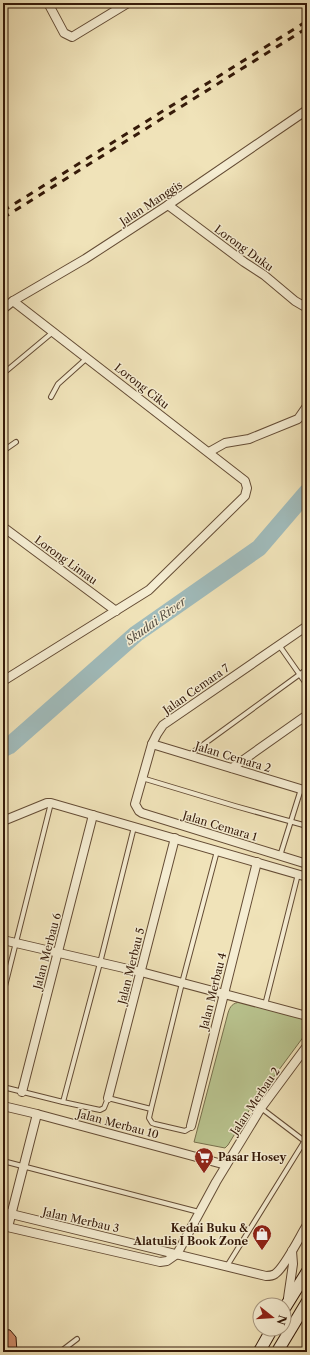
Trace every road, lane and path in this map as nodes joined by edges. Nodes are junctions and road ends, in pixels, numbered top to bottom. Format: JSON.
{"nodes":[{"id":1,"x":48,"y":3,"type":"edge"},
{"id":2,"x":128,"y":3,"type":"edge"},
{"id":3,"x":307,"y":110,"type":"edge"},
{"id":4,"x":168,"y":205,"type":"junction"},
{"id":5,"x":14,"y":301,"type":"junction"},
{"id":6,"x":307,"y":308,"type":"edge"},
{"id":7,"x":3,"y":309,"type":"edge"},
{"id":8,"x":53,"y":331,"type":"junction"},
{"id":9,"x":87,"y":358,"type":"junction"},
{"id":10,"x":5,"y":372,"type":"dead end"},
{"id":11,"x":51,"y":397,"type":"dead end"},
{"id":12,"x":307,"y":406,"type":"edge"},
{"id":13,"x":16,"y":442,"type":"dead end"},
{"id":14,"x":3,"y":451,"type":"edge"},
{"id":15,"x":209,"y":452,"type":"junction"},
{"id":16,"x":3,"y":527,"type":"edge"},
{"id":17,"x":116,"y":611,"type":"junction"},
{"id":18,"x":307,"y":626,"type":"edge"},
{"id":19,"x":279,"y":645,"type":"junction"},
{"id":20,"x":307,"y":669,"type":"edge"},
{"id":21,"x":300,"y":674,"type":"junction"},
{"id":22,"x":3,"y":681,"type":"edge"},
{"id":23,"x":307,"y":685,"type":"edge"},
{"id":24,"x":307,"y":715,"type":"edge"},
{"id":25,"x":152,"y":744,"type":"junction"},
{"id":26,"x":188,"y":755,"type":"junction"},
{"id":27,"x":232,"y":768,"type":"junction"},
{"id":28,"x":142,"y":778,"type":"junction"},
{"id":29,"x":304,"y":790,"type":"edge"},
{"id":30,"x":136,"y":800,"type":"joint"},
{"id":31,"x":51,"y":803,"type":"junction"},
{"id":32,"x":94,"y":815,"type":"junction"},
{"id":33,"x":3,"y":821,"type":"edge"},
{"id":34,"x":290,"y":822,"type":"junction"},
{"id":35,"x":307,"y":826,"type":"edge"},
{"id":36,"x":134,"y":827,"type":"junction"},
{"id":37,"x":175,"y":838,"type":"junction"},
{"id":38,"x":217,"y":850,"type":"junction"},
{"id":39,"x":280,"y":856,"type":"junction"},
{"id":40,"x":257,"y":862,"type":"junction"},
{"id":41,"x":307,"y":864,"type":"edge"},
{"id":42,"x":298,"y":874,"type":"junction"},
{"id":43,"x":307,"y":877,"type":"edge"},
{"id":44,"x":3,"y":940,"type":"edge"},
{"id":45,"x":16,"y":943,"type":"junction"},
{"id":46,"x":58,"y":953,"type":"junction"},
{"id":47,"x":100,"y":963,"type":"junction"},
{"id":48,"x":141,"y":972,"type":"junction"},
{"id":49,"x":182,"y":983,"type":"junction"},
{"id":50,"x":3,"y":994,"type":"edge"},
{"id":51,"x":224,"y":994,"type":"junction"},
{"id":52,"x":265,"y":1005,"type":"junction"},
{"id":53,"x":307,"y":1016,"type":"edge"},
{"id":54,"x":307,"y":1046,"type":"edge"},
{"id":55,"x":3,"y":1087,"type":"edge"},
{"id":56,"x":22,"y":1092,"type":"junction"},
{"id":57,"x":108,"y":1098,"type":"junction"},
{"id":58,"x":63,"y":1102,"type":"junction"},
{"id":59,"x":3,"y":1106,"type":"edge"},
{"id":60,"x":261,"y":1108,"type":"junction"},
{"id":61,"x":151,"y":1109,"type":"junction"},
{"id":62,"x":37,"y":1114,"type":"junction"},
{"id":63,"x":191,"y":1126,"type":"joint"},
{"id":64,"x":306,"y":1141,"type":"edge"},
{"id":65,"x":3,"y":1161,"type":"edge"},
{"id":66,"x":226,"y":1165,"type":"junction"},
{"id":67,"x":23,"y":1166,"type":"junction"},
{"id":68,"x":3,"y":1212,"type":"edge"},
{"id":69,"x":199,"y":1212,"type":"junction"},
{"id":70,"x":12,"y":1214,"type":"junction"},
{"id":71,"x":307,"y":1225,"type":"edge"},
{"id":72,"x":6,"y":1226,"type":"edge"},
{"id":73,"x":292,"y":1251,"type":"junction"},
{"id":74,"x":177,"y":1254,"type":"junction"},
{"id":75,"x":227,"y":1266,"type":"junction"},
{"id":76,"x":307,"y":1272,"type":"edge"},
{"id":77,"x":287,"y":1297,"type":"edge"},
{"id":78,"x":292,"y":1297,"type":"edge"},
{"id":79,"x":307,"y":1302,"type":"edge"},
{"id":80,"x":267,"y":1337,"type":"edge"},
{"id":81,"x":77,"y":1339,"type":"dead end"},
{"id":82,"x":60,"y":1352,"type":"edge"},
{"id":83,"x":259,"y":1352,"type":"edge"},
{"id":84,"x":277,"y":1352,"type":"edge"}],
"edges":[{"from":1,"to":2,"type":"street"},
{"from":3,"to":4,"type":"street","name":"Jalan Manggis"},
{"from":4,"to":5,"type":"street","name":"Jalan Manggis"},
{"from":4,"to":6,"type":"street","name":"Lorong Duku"},
{"from":5,"to":7,"type":"street","name":"Jalan Manggis"},
{"from":5,"to":8,"type":"street","name":"Lorong Ciku"},
{"from":8,"to":9,"type":"street","name":"Lorong Ciku"},
{"from":8,"to":10,"type":"lane"},
{"from":9,"to":11,"type":"lane"},
{"from":9,"to":15,"type":"street","name":"Lorong Ciku"},
{"from":12,"to":15,"type":"street"},
{"from":13,"to":14,"type":"lane"},
{"from":15,"to":17,"type":"street","name":"Lorong Ciku"},
{"from":16,"to":17,"type":"street","name":"Lorong Limau"},
{"from":17,"to":22,"type":"street"},
{"from":18,"to":19,"type":"street","name":"Jalan Cemara 7"},
{"from":19,"to":21,"type":"lane"},
{"from":19,"to":25,"type":"street","name":"Jalan Cemara 7"},
{"from":20,"to":21,"type":"lane"},
{"from":21,"to":23,"type":"lane"},
{"from":21,"to":26,"type":"lane"},
{"from":24,"to":27,"type":"street"},
{"from":25,"to":26,"type":"street","name":"Jalan Cemara 2"},
{"from":25,"to":28,"type":"street","name":"Jalan Cemara 7"},
{"from":26,"to":27,"type":"street","name":"Jalan Cemara 2"},
{"from":27,"to":29,"type":"street","name":"Jalan Cemara 2"},
{"from":28,"to":30,"type":"street","name":"Jalan Cemara 7"},
{"from":28,"to":34,"type":"lane"},
{"from":29,"to":34,"type":"lane"},
{"from":30,"to":39,"type":"street","name":"Jalan Cemara 1"},
{"from":31,"to":32,"type":"street"},
{"from":31,"to":33,"type":"street"},
{"from":31,"to":45,"type":"lane"},
{"from":32,"to":36,"type":"street"},
{"from":32,"to":46,"type":"street","name":"Jalan Merbau 6"},
{"from":34,"to":35,"type":"lane"},
{"from":34,"to":39,"type":"lane"},
{"from":36,"to":37,"type":"street"},
{"from":36,"to":47,"type":"lane"},
{"from":37,"to":38,"type":"street"},
{"from":37,"to":48,"type":"street","name":"Jalan Merbau 5"},
{"from":38,"to":40,"type":"street"},
{"from":38,"to":49,"type":"lane"},
{"from":39,"to":41,"type":"street","name":"Jalan Cemara 1"},
{"from":40,"to":42,"type":"street"},
{"from":40,"to":51,"type":"street","name":"Jalan Merbau 4"},
{"from":42,"to":43,"type":"street"},
{"from":42,"to":52,"type":"lane"},
{"from":44,"to":45,"type":"street"},
{"from":45,"to":46,"type":"street"},
{"from":45,"to":50,"type":"lane"},
{"from":46,"to":47,"type":"street"},
{"from":46,"to":56,"type":"street","name":"Jalan Merbau 6"},
{"from":47,"to":48,"type":"street"},
{"from":47,"to":58,"type":"lane"},
{"from":48,"to":49,"type":"street"},
{"from":48,"to":57,"type":"street","name":"Jalan Merbau 5"},
{"from":49,"to":51,"type":"street"},
{"from":49,"to":61,"type":"lane"},
{"from":51,"to":52,"type":"street"},
{"from":51,"to":63,"type":"street","name":"Jalan Merbau 4"},
{"from":52,"to":53,"type":"street"},
{"from":54,"to":60,"type":"street","name":"Jalan Merbau 2"},
{"from":55,"to":56,"type":"lane"},
{"from":56,"to":58,"type":"lane"},
{"from":57,"to":58,"type":"lane"},
{"from":57,"to":61,"type":"lane"},
{"from":59,"to":62,"type":"street","name":"Jalan Merbau 10"},
{"from":60,"to":64,"type":"lane"},
{"from":60,"to":66,"type":"street","name":"Jalan Merbau 2"},
{"from":61,"to":63,"type":"lane"},
{"from":62,"to":66,"type":"street","name":"Jalan Merbau 10"},
{"from":62,"to":67,"type":"street"},
{"from":64,"to":75,"type":"lane"},
{"from":65,"to":67,"type":"lane"},
{"from":66,"to":69,"type":"street","name":"Jalan Merbau 2"},
{"from":67,"to":69,"type":"lane"},
{"from":67,"to":70,"type":"street"},
{"from":68,"to":70,"type":"street","name":"Jalan Merbau 3"},
{"from":69,"to":74,"type":"street","name":"Jalan Merbau 2"},
{"from":70,"to":72,"type":"street"},
{"from":70,"to":74,"type":"street","name":"Jalan Merbau 3"},
{"from":71,"to":73,"type":"street"},
{"from":72,"to":74,"type":"street"},
{"from":73,"to":75,"type":"street","name":"Jalan Merbau 3"},
{"from":73,"to":77,"type":"street"},
{"from":74,"to":75,"type":"street","name":"Jalan Merbau 3"},
{"from":76,"to":78,"type":"main road"},
{"from":79,"to":84,"type":"main road"},
{"from":80,"to":83,"type":"main road"},
{"from":81,"to":82,"type":"lane"}]}
